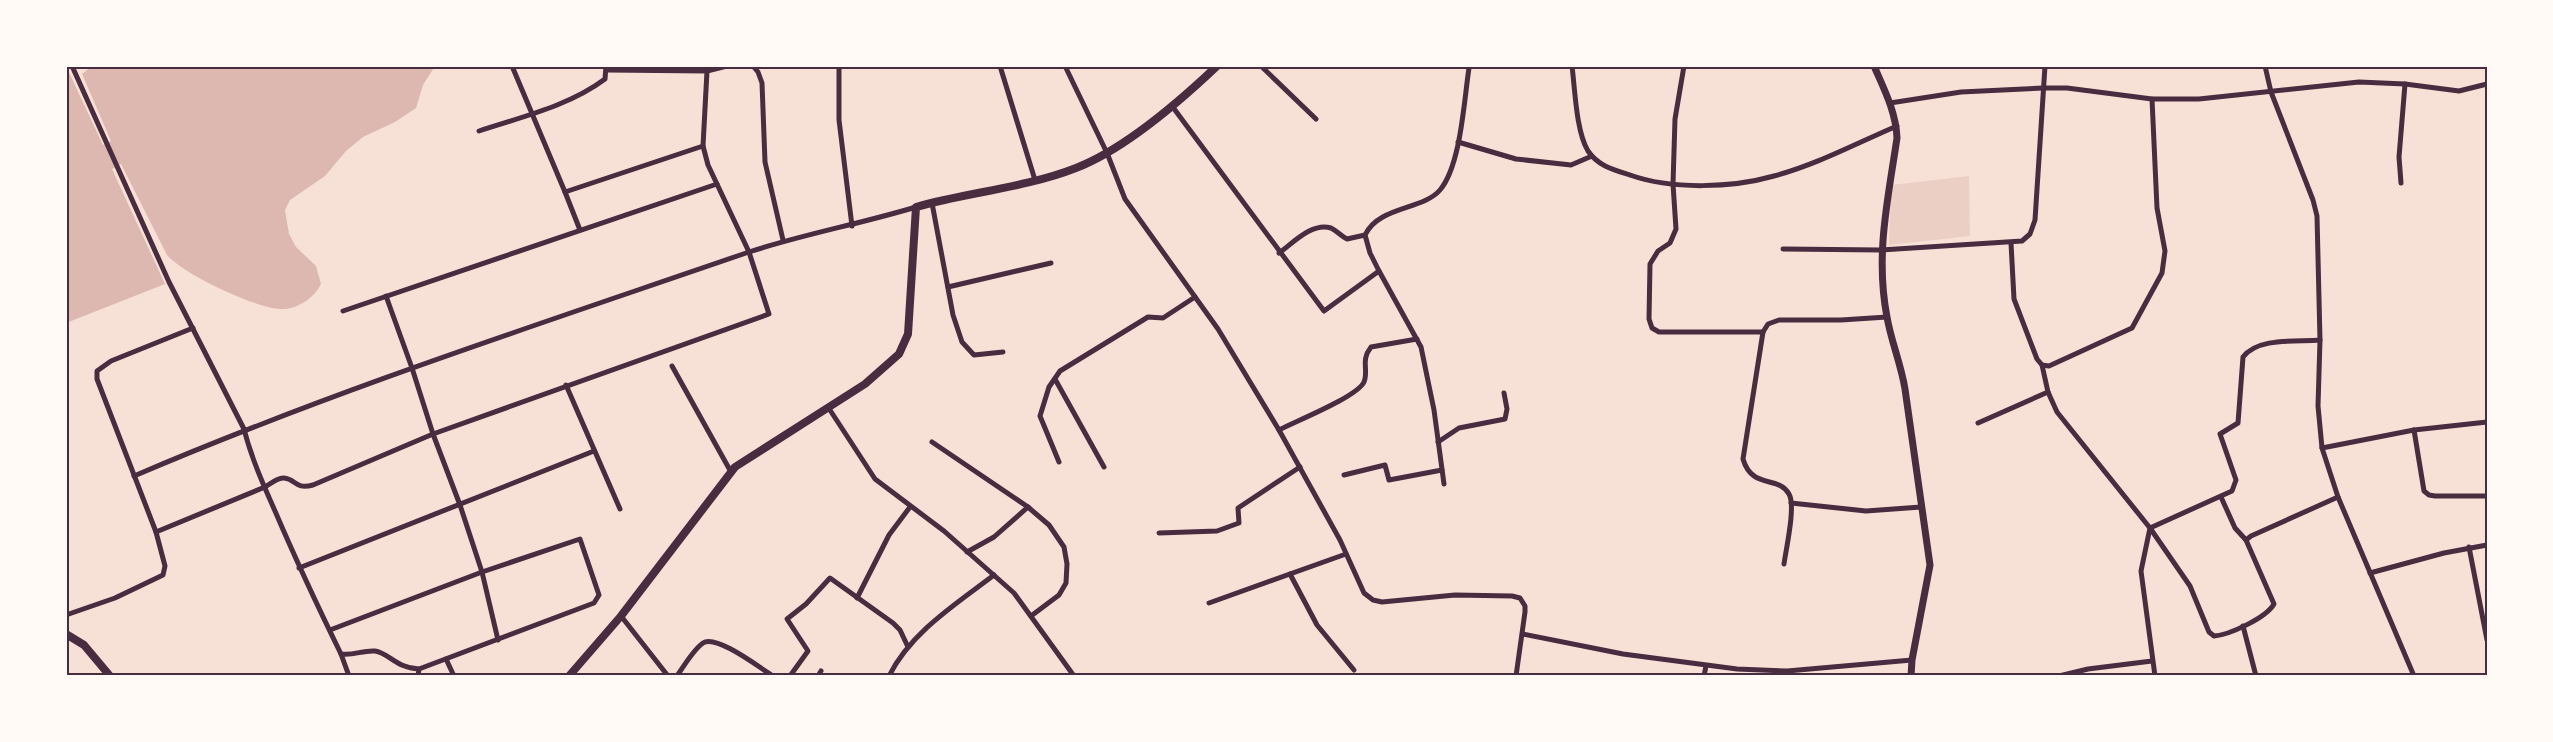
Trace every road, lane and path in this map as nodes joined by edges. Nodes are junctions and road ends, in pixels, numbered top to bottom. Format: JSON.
{"nodes":[{"id":1,"x":72,"y":66,"type":"edge"},
{"id":2,"x":512,"y":66,"type":"edge"},
{"id":3,"x":727,"y":66,"type":"edge"},
{"id":4,"x":753,"y":66,"type":"edge"},
{"id":5,"x":839,"y":66,"type":"edge"},
{"id":6,"x":1000,"y":66,"type":"edge"},
{"id":7,"x":1065,"y":66,"type":"edge"},
{"id":8,"x":1217,"y":66,"type":"edge"},
{"id":9,"x":1261,"y":66,"type":"edge"},
{"id":10,"x":1572,"y":66,"type":"edge"},
{"id":11,"x":1684,"y":66,"type":"edge"},
{"id":12,"x":1874,"y":66,"type":"edge"},
{"id":13,"x":2045,"y":66,"type":"edge"},
{"id":14,"x":2265,"y":66,"type":"edge"},
{"id":15,"x":607,"y":68,"type":"edge"},
{"id":16,"x":1469,"y":68,"type":"dead end"},
{"id":17,"x":707,"y":71,"type":"junction"},
{"id":18,"x":2405,"y":84,"type":"junction"},
{"id":19,"x":2487,"y":84,"type":"edge"},
{"id":20,"x":2044,"y":88,"type":"junction"},
{"id":21,"x":2271,"y":92,"type":"junction"},
{"id":22,"x":2152,"y":99,"type":"junction"},
{"id":23,"x":1890,"y":103,"type":"junction"},
{"id":24,"x":1172,"y":106,"type":"junction"},
{"id":25,"x":533,"y":112,"type":"junction"},
{"id":26,"x":1316,"y":119,"type":"dead end"},
{"id":27,"x":1897,"y":126,"type":"junction"},
{"id":28,"x":479,"y":131,"type":"dead end"},
{"id":29,"x":1458,"y":142,"type":"junction"},
{"id":30,"x":703,"y":146,"type":"junction"},
{"id":31,"x":1107,"y":153,"type":"junction"},
{"id":32,"x":1592,"y":156,"type":"junction"},
{"id":33,"x":1035,"y":180,"type":"junction"},
{"id":34,"x":2401,"y":183,"type":"dead end"},
{"id":35,"x":717,"y":184,"type":"junction"},
{"id":36,"x":1673,"y":184,"type":"junction"},
{"id":37,"x":565,"y":192,"type":"junction"},
{"id":38,"x":932,"y":203,"type":"junction"},
{"id":39,"x":916,"y":207,"type":"junction"},
{"id":40,"x":852,"y":226,"type":"junction"},
{"id":41,"x":580,"y":231,"type":"junction"},
{"id":42,"x":1365,"y":235,"type":"junction"},
{"id":43,"x":783,"y":240,"type":"junction"},
{"id":44,"x":2011,"y":243,"type":"junction"},
{"id":45,"x":1783,"y":249,"type":"dead end"},
{"id":46,"x":1881,"y":250,"type":"junction"},
{"id":47,"x":749,"y":252,"type":"junction"},
{"id":48,"x":1279,"y":253,"type":"junction"},
{"id":49,"x":1051,"y":263,"type":"dead end"},
{"id":50,"x":1379,"y":271,"type":"junction"},
{"id":51,"x":948,"y":287,"type":"junction"},
{"id":52,"x":386,"y":296,"type":"junction"},
{"id":53,"x":1195,"y":297,"type":"junction"},
{"id":54,"x":343,"y":311,"type":"dead end"},
{"id":55,"x":1887,"y":317,"type":"junction"},
{"id":56,"x":193,"y":328,"type":"junction"},
{"id":57,"x":1763,"y":332,"type":"junction"},
{"id":58,"x":1417,"y":339,"type":"junction"},
{"id":59,"x":2320,"y":340,"type":"junction"},
{"id":60,"x":1003,"y":352,"type":"dead end"},
{"id":61,"x":2042,"y":365,"type":"junction"},
{"id":62,"x":672,"y":366,"type":"dead end"},
{"id":63,"x":412,"y":368,"type":"junction"},
{"id":64,"x":1054,"y":379,"type":"junction"},
{"id":65,"x":567,"y":385,"type":"junction"},
{"id":66,"x":2048,"y":392,"type":"junction"},
{"id":67,"x":1504,"y":393,"type":"dead end"},
{"id":68,"x":828,"y":407,"type":"junction"},
{"id":69,"x":2487,"y":422,"type":"edge"},
{"id":70,"x":1978,"y":423,"type":"dead end"},
{"id":71,"x":244,"y":429,"type":"junction"},
{"id":72,"x":1279,"y":430,"type":"junction"},
{"id":73,"x":2414,"y":430,"type":"junction"},
{"id":74,"x":433,"y":434,"type":"junction"},
{"id":75,"x":932,"y":442,"type":"dead end"},
{"id":76,"x":1438,"y":442,"type":"junction"},
{"id":77,"x":2322,"y":448,"type":"junction"},
{"id":78,"x":594,"y":451,"type":"junction"},
{"id":79,"x":1059,"y":462,"type":"dead end"},
{"id":80,"x":1104,"y":467,"type":"dead end"},
{"id":81,"x":1300,"y":467,"type":"junction"},
{"id":82,"x":1442,"y":470,"type":"junction"},
{"id":83,"x":731,"y":472,"type":"junction"},
{"id":84,"x":134,"y":476,"type":"junction"},
{"id":85,"x":1344,"y":476,"type":"dead end"},
{"id":86,"x":1444,"y":484,"type":"dead end"},
{"id":87,"x":264,"y":487,"type":"junction"},
{"id":88,"x":2487,"y":496,"type":"edge"},
{"id":89,"x":2221,"y":497,"type":"junction"},
{"id":90,"x":2338,"y":497,"type":"junction"},
{"id":91,"x":1791,"y":503,"type":"junction"},
{"id":92,"x":460,"y":505,"type":"junction"},
{"id":93,"x":910,"y":507,"type":"junction"},
{"id":94,"x":1028,"y":507,"type":"junction"},
{"id":95,"x":1921,"y":507,"type":"junction"},
{"id":96,"x":620,"y":509,"type":"dead end"},
{"id":97,"x":2150,"y":528,"type":"junction"},
{"id":98,"x":156,"y":532,"type":"junction"},
{"id":99,"x":1159,"y":533,"type":"dead end"},
{"id":100,"x":2246,"y":540,"type":"junction"},
{"id":101,"x":2487,"y":545,"type":"edge"},
{"id":102,"x":2469,"y":548,"type":"junction"},
{"id":103,"x":968,"y":552,"type":"junction"},
{"id":104,"x":1346,"y":554,"type":"junction"},
{"id":105,"x":1784,"y":564,"type":"dead end"},
{"id":106,"x":299,"y":568,"type":"junction"},
{"id":107,"x":482,"y":572,"type":"junction"},
{"id":108,"x":2370,"y":573,"type":"junction"},
{"id":109,"x":1290,"y":574,"type":"junction"},
{"id":110,"x":994,"y":575,"type":"junction"},
{"id":111,"x":856,"y":598,"type":"junction"},
{"id":112,"x":1209,"y":603,"type":"dead end"},
{"id":113,"x":66,"y":615,"type":"edge"},
{"id":114,"x":621,"y":616,"type":"junction"},
{"id":115,"x":1031,"y":616,"type":"junction"},
{"id":116,"x":2243,"y":626,"type":"junction"},
{"id":117,"x":330,"y":630,"type":"junction"},
{"id":118,"x":66,"y":634,"type":"edge"},
{"id":119,"x":1523,"y":634,"type":"junction"},
{"id":120,"x":498,"y":640,"type":"junction"},
{"id":121,"x":2487,"y":640,"type":"edge"},
{"id":122,"x":908,"y":647,"type":"junction"},
{"id":123,"x":341,"y":654,"type":"junction"},
{"id":124,"x":446,"y":659,"type":"junction"},
{"id":125,"x":1912,"y":660,"type":"junction"},
{"id":126,"x":2152,"y":661,"type":"junction"},
{"id":127,"x":1706,"y":666,"type":"junction"},
{"id":128,"x":418,"y":669,"type":"junction"},
{"id":129,"x":1354,"y":670,"type":"dead end"},
{"id":130,"x":110,"y":676,"type":"edge"},
{"id":131,"x":349,"y":676,"type":"edge"},
{"id":132,"x":418,"y":676,"type":"edge"},
{"id":133,"x":454,"y":676,"type":"edge"},
{"id":134,"x":569,"y":676,"type":"edge"},
{"id":135,"x":668,"y":676,"type":"edge"},
{"id":136,"x":676,"y":676,"type":"edge"},
{"id":137,"x":774,"y":676,"type":"edge"},
{"id":138,"x":790,"y":676,"type":"edge"},
{"id":139,"x":889,"y":676,"type":"edge"},
{"id":140,"x":1074,"y":676,"type":"edge"},
{"id":141,"x":1516,"y":676,"type":"edge"},
{"id":142,"x":1704,"y":676,"type":"edge"},
{"id":143,"x":1911,"y":676,"type":"edge"},
{"id":144,"x":2059,"y":676,"type":"edge"},
{"id":145,"x":2156,"y":676,"type":"edge"},
{"id":146,"x":2256,"y":676,"type":"edge"},
{"id":147,"x":2414,"y":676,"type":"edge"}],
"edges":[{"from":1,"to":56,"type":"street"},
{"from":2,"to":25,"type":"street"},
{"from":3,"to":17,"type":"street"},
{"from":4,"to":43,"type":"street"},
{"from":5,"to":40,"type":"street"},
{"from":6,"to":33,"type":"street"},
{"from":7,"to":31,"type":"street"},
{"from":8,"to":24,"type":"main road"},
{"from":9,"to":26,"type":"street"},
{"from":10,"to":32,"type":"street"},
{"from":11,"to":36,"type":"street"},
{"from":12,"to":23,"type":"street"},
{"from":13,"to":20,"type":"street"},
{"from":14,"to":21,"type":"street"},
{"from":15,"to":17,"type":"street"},
{"from":15,"to":25,"type":"street"},
{"from":16,"to":29,"type":"street"},
{"from":17,"to":30,"type":"street"},
{"from":18,"to":19,"type":"street"},
{"from":18,"to":21,"type":"street"},
{"from":18,"to":34,"type":"street"},
{"from":20,"to":22,"type":"street"},
{"from":20,"to":23,"type":"street"},
{"from":20,"to":44,"type":"street"},
{"from":21,"to":22,"type":"street"},
{"from":21,"to":59,"type":"street"},
{"from":22,"to":61,"type":"street"},
{"from":23,"to":27,"type":"street"},
{"from":24,"to":31,"type":"main road"},
{"from":24,"to":48,"type":"street"},
{"from":25,"to":28,"type":"street"},
{"from":25,"to":37,"type":"street"},
{"from":27,"to":36,"type":"street"},
{"from":27,"to":46,"type":"street"},
{"from":29,"to":32,"type":"street"},
{"from":29,"to":42,"type":"street"},
{"from":30,"to":35,"type":"street"},
{"from":30,"to":37,"type":"street"},
{"from":31,"to":33,"type":"main road"},
{"from":31,"to":53,"type":"street"},
{"from":32,"to":36,"type":"street"},
{"from":33,"to":38,"type":"main road"},
{"from":35,"to":41,"type":"street"},
{"from":35,"to":47,"type":"street"},
{"from":36,"to":57,"type":"street"},
{"from":37,"to":41,"type":"street"},
{"from":38,"to":39,"type":"main road"},
{"from":38,"to":51,"type":"street"},
{"from":39,"to":40,"type":"street"},
{"from":39,"to":68,"type":"main road"},
{"from":40,"to":43,"type":"street"},
{"from":41,"to":52,"type":"street"},
{"from":42,"to":48,"type":"street"},
{"from":42,"to":50,"type":"street"},
{"from":43,"to":47,"type":"street"},
{"from":44,"to":46,"type":"street"},
{"from":44,"to":61,"type":"street"},
{"from":45,"to":46,"type":"street"},
{"from":46,"to":55,"type":"street"},
{"from":47,"to":63,"type":"street"},
{"from":47,"to":65,"type":"street"},
{"from":48,"to":50,"type":"street"},
{"from":49,"to":51,"type":"street"},
{"from":50,"to":58,"type":"street"},
{"from":51,"to":60,"type":"street"},
{"from":52,"to":54,"type":"street"},
{"from":52,"to":63,"type":"street"},
{"from":53,"to":64,"type":"street"},
{"from":53,"to":72,"type":"street"},
{"from":55,"to":57,"type":"street"},
{"from":55,"to":95,"type":"street"},
{"from":56,"to":71,"type":"street"},
{"from":56,"to":84,"type":"street"},
{"from":57,"to":91,"type":"street"},
{"from":58,"to":72,"type":"street"},
{"from":58,"to":76,"type":"street"},
{"from":59,"to":77,"type":"street"},
{"from":59,"to":89,"type":"street"},
{"from":61,"to":66,"type":"street"},
{"from":62,"to":83,"type":"street"},
{"from":63,"to":71,"type":"street"},
{"from":63,"to":74,"type":"street"},
{"from":64,"to":79,"type":"street"},
{"from":64,"to":80,"type":"street"},
{"from":65,"to":74,"type":"street"},
{"from":65,"to":78,"type":"street"},
{"from":66,"to":70,"type":"street"},
{"from":66,"to":97,"type":"street"},
{"from":67,"to":76,"type":"street"},
{"from":68,"to":83,"type":"main road"},
{"from":68,"to":93,"type":"street"},
{"from":69,"to":73,"type":"street"},
{"from":71,"to":84,"type":"street"},
{"from":71,"to":87,"type":"street"},
{"from":72,"to":81,"type":"street"},
{"from":73,"to":77,"type":"street"},
{"from":73,"to":88,"type":"street"},
{"from":74,"to":87,"type":"street"},
{"from":74,"to":92,"type":"street"},
{"from":75,"to":94,"type":"street"},
{"from":76,"to":82,"type":"street"},
{"from":77,"to":90,"type":"street"},
{"from":78,"to":92,"type":"street"},
{"from":78,"to":96,"type":"street"},
{"from":81,"to":99,"type":"street"},
{"from":81,"to":104,"type":"street"},
{"from":82,"to":85,"type":"street"},
{"from":82,"to":86,"type":"street"},
{"from":83,"to":114,"type":"main road"},
{"from":84,"to":98,"type":"street"},
{"from":87,"to":98,"type":"street"},
{"from":87,"to":106,"type":"street"},
{"from":89,"to":97,"type":"street"},
{"from":89,"to":100,"type":"street"},
{"from":90,"to":100,"type":"street"},
{"from":90,"to":108,"type":"street"},
{"from":91,"to":95,"type":"street"},
{"from":91,"to":105,"type":"street"},
{"from":92,"to":106,"type":"street"},
{"from":92,"to":107,"type":"street"},
{"from":93,"to":103,"type":"street"},
{"from":93,"to":111,"type":"street"},
{"from":94,"to":103,"type":"street"},
{"from":94,"to":115,"type":"street"},
{"from":95,"to":125,"type":"street"},
{"from":97,"to":116,"type":"street"},
{"from":97,"to":126,"type":"street"},
{"from":98,"to":113,"type":"street"},
{"from":100,"to":116,"type":"street"},
{"from":101,"to":102,"type":"street"},
{"from":102,"to":108,"type":"street"},
{"from":102,"to":121,"type":"street"},
{"from":103,"to":110,"type":"street"},
{"from":104,"to":109,"type":"street"},
{"from":104,"to":119,"type":"street"},
{"from":106,"to":117,"type":"street"},
{"from":107,"to":117,"type":"street"},
{"from":107,"to":120,"type":"street"},
{"from":107,"to":120,"type":"street"},
{"from":108,"to":147,"type":"street"},
{"from":109,"to":112,"type":"street"},
{"from":109,"to":129,"type":"street"},
{"from":110,"to":115,"type":"street"},
{"from":110,"to":122,"type":"street"},
{"from":111,"to":122,"type":"street"},
{"from":111,"to":138,"type":"street"},
{"from":114,"to":134,"type":"main road"},
{"from":114,"to":135,"type":"street"},
{"from":115,"to":140,"type":"street"},
{"from":116,"to":146,"type":"street"},
{"from":117,"to":123,"type":"street"},
{"from":118,"to":130,"type":"main road"},
{"from":119,"to":127,"type":"street"},
{"from":119,"to":141,"type":"street"},
{"from":120,"to":124,"type":"street"},
{"from":122,"to":139,"type":"street"},
{"from":123,"to":128,"type":"street"},
{"from":123,"to":131,"type":"street"},
{"from":124,"to":128,"type":"street"},
{"from":124,"to":133,"type":"street"},
{"from":125,"to":127,"type":"street"},
{"from":125,"to":143,"type":"street"},
{"from":126,"to":144,"type":"street"},
{"from":126,"to":145,"type":"street"},
{"from":127,"to":142,"type":"street"},
{"from":128,"to":132,"type":"street"},
{"from":136,"to":137,"type":"street"}]}
